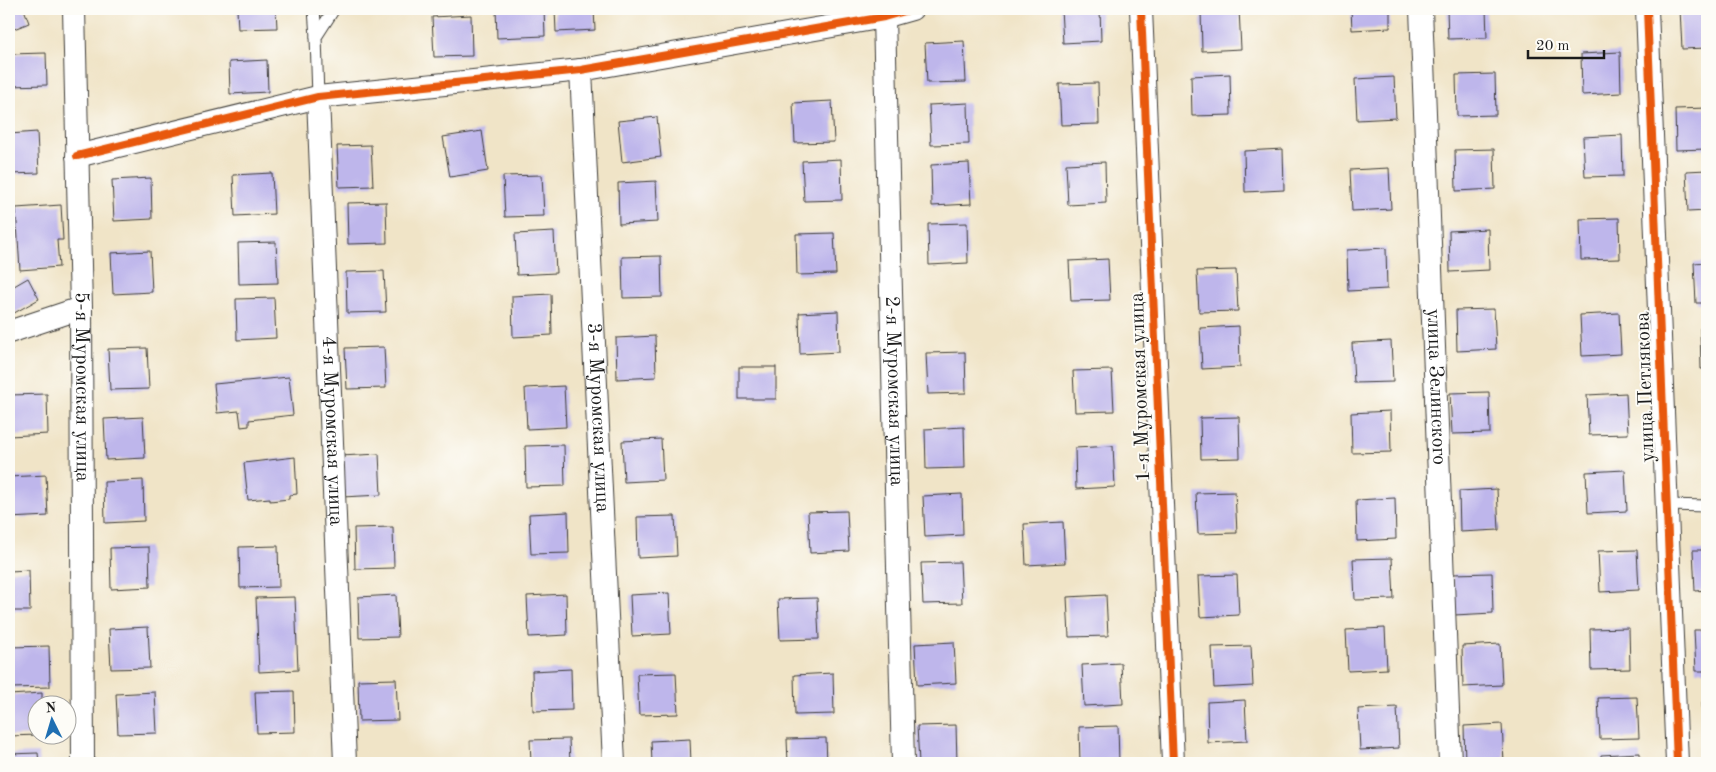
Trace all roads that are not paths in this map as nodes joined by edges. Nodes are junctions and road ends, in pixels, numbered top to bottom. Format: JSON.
{"nodes":[{"id":1,"x":74,"y":9,"type":"edge"},
{"id":2,"x":314,"y":9,"type":"edge"},
{"id":3,"x":334,"y":9,"type":"edge"},
{"id":4,"x":912,"y":9,"type":"edge"},
{"id":5,"x":1141,"y":9,"type":"edge"},
{"id":6,"x":1421,"y":9,"type":"edge"},
{"id":7,"x":1647,"y":9,"type":"edge"},
{"id":8,"x":884,"y":17,"type":"junction"},
{"id":9,"x":316,"y":37,"type":"junction"},
{"id":10,"x":581,"y":70,"type":"junction"},
{"id":11,"x":318,"y":97,"type":"junction"},
{"id":12,"x":77,"y":156,"type":"junction"},
{"id":13,"x":81,"y":308,"type":"junction"},
{"id":14,"x":9,"y":332,"type":"edge"},
{"id":15,"x":1667,"y":505,"type":"junction"},
{"id":16,"x":1707,"y":506,"type":"edge"},
{"id":17,"x":83,"y":763,"type":"edge"},
{"id":18,"x":345,"y":763,"type":"edge"},
{"id":19,"x":614,"y":763,"type":"edge"},
{"id":20,"x":902,"y":763,"type":"edge"},
{"id":21,"x":1173,"y":763,"type":"edge"},
{"id":22,"x":1450,"y":763,"type":"edge"},
{"id":23,"x":1677,"y":763,"type":"edge"}],
"edges":[{"from":1,"to":12,"type":"street","name":"5-я Муромская улица"},
{"from":2,"to":9,"type":"lane"},
{"from":3,"to":9,"type":"lane"},
{"from":4,"to":8,"type":"street"},
{"from":5,"to":21,"type":"street","name":"1-я Муромская улица"},
{"from":6,"to":22,"type":"street","name":"улица Зелинского"},
{"from":7,"to":15,"type":"street","name":"улица Петлякова"},
{"from":8,"to":10,"type":"street"},
{"from":8,"to":20,"type":"street","name":"2-я Муромская улица"},
{"from":9,"to":11,"type":"lane"},
{"from":10,"to":11,"type":"street"},
{"from":10,"to":19,"type":"street","name":"3-я Муромская улица"},
{"from":11,"to":12,"type":"street"},
{"from":11,"to":18,"type":"street","name":"4-я Муромская улица"},
{"from":12,"to":13,"type":"street","name":"5-я Муромская улица"},
{"from":13,"to":14,"type":"street"},
{"from":13,"to":17,"type":"street","name":"5-я Муромская улица"},
{"from":15,"to":16,"type":"lane"},
{"from":15,"to":23,"type":"street","name":"улица Петлякова"}]}
